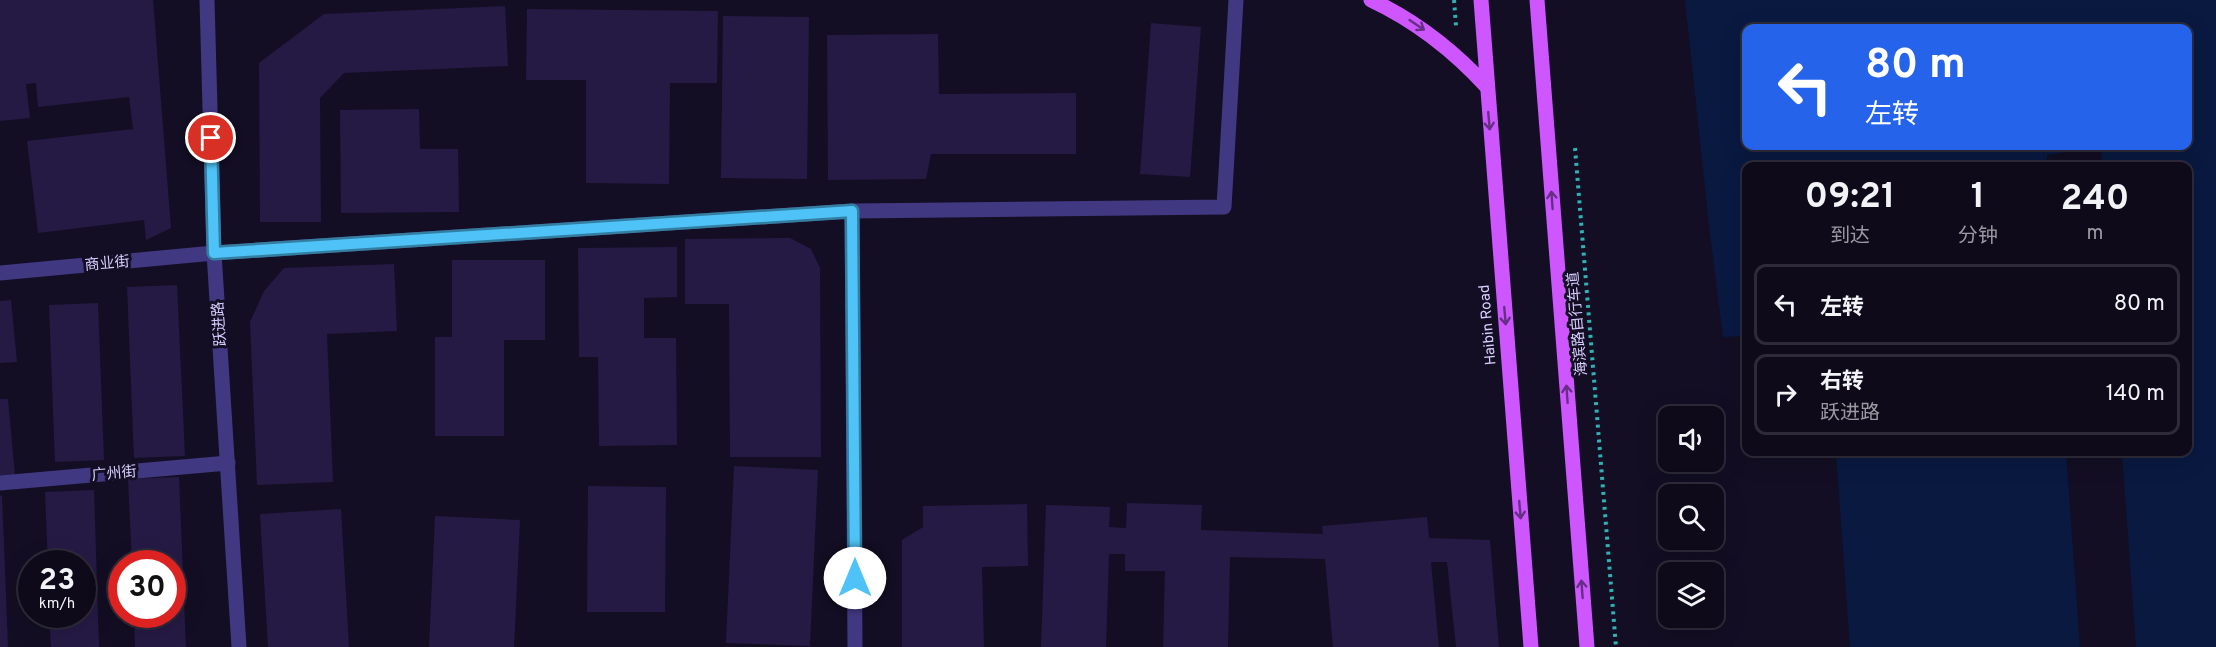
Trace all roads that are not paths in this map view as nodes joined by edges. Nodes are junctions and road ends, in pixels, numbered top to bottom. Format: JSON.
{"nodes":[{"id":1,"x":207,"y":0,"type":"edge"},
{"id":2,"x":1236,"y":0,"type":"edge"},
{"id":3,"x":1371,"y":0,"type":"edge"},
{"id":4,"x":1482,"y":0,"type":"edge"},
{"id":5,"x":1537,"y":0,"type":"edge"},
{"id":6,"x":1486,"y":87,"type":"junction"},
{"id":7,"x":852,"y":211,"type":"junction"},
{"id":8,"x":214,"y":253,"type":"junction"},
{"id":9,"x":0,"y":273,"type":"edge"},
{"id":10,"x":228,"y":464,"type":"junction"},
{"id":11,"x":0,"y":483,"type":"edge"},
{"id":12,"x":239,"y":647,"type":"edge"},
{"id":13,"x":855,"y":647,"type":"edge"},
{"id":14,"x":1531,"y":647,"type":"edge"},
{"id":15,"x":1587,"y":647,"type":"edge"}],
"edges":[{"from":1,"to":8,"type":"street","name":"跃进路"},
{"from":2,"to":7,"type":"street","name":"商业街"},
{"from":3,"to":6,"type":"main road","one_way":true},
{"from":4,"to":6,"type":"main road","name":"Haibin Road"},
{"from":15,"to":5,"type":"main road","one_way":true},
{"from":6,"to":14,"type":"main road","name":"Haibin Road","one_way":true},
{"from":7,"to":8,"type":"street","name":"商业街"},
{"from":7,"to":13,"type":"street"},
{"from":8,"to":9,"type":"street","name":"商业街"},
{"from":8,"to":10,"type":"street","name":"跃进路"},
{"from":10,"to":11,"type":"street","name":"广州街"},
{"from":10,"to":12,"type":"street","name":"跃进路"}]}
